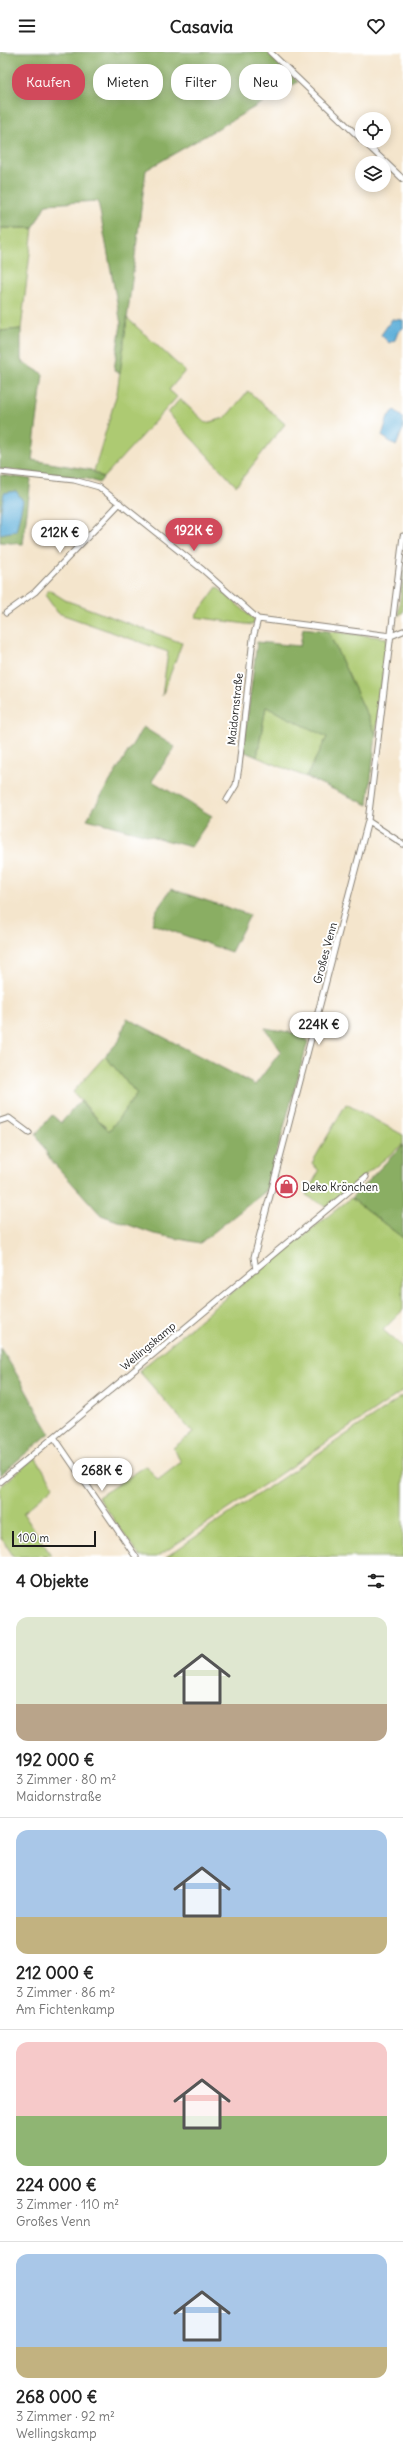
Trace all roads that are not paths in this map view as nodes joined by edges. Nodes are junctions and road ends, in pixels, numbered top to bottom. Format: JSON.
{"nodes":[{"id":1,"x":270,"y":52,"type":"edge"},
{"id":2,"x":355,"y":132,"type":"edge"},
{"id":3,"x":371,"y":148,"type":"edge"},
{"id":4,"x":403,"y":179,"type":"edge"},
{"id":5,"x":0,"y":472,"type":"edge"},
{"id":6,"x":120,"y":503,"type":"junction"},
{"id":7,"x":403,"y":536,"type":"edge"},
{"id":8,"x":6,"y":613,"type":"dead end"},
{"id":9,"x":258,"y":619,"type":"junction"},
{"id":10,"x":403,"y":631,"type":"edge"},
{"id":11,"x":391,"y":636,"type":"junction"},
{"id":12,"x":226,"y":800,"type":"dead end"},
{"id":13,"x":368,"y":821,"type":"junction"},
{"id":14,"x":403,"y":844,"type":"edge"},
{"id":15,"x":0,"y":1121,"type":"edge"},
{"id":16,"x":29,"y":1133,"type":"dead end"},
{"id":17,"x":366,"y":1177,"type":"dead end"},
{"id":18,"x":256,"y":1270,"type":"junction"},
{"id":19,"x":54,"y":1437,"type":"junction"},
{"id":20,"x":0,"y":1482,"type":"edge"},
{"id":21,"x":136,"y":1557,"type":"edge"}],
"edges":[{"from":1,"to":2,"type":"street"},
{"from":3,"to":4,"type":"street"},
{"from":5,"to":6,"type":"street"},
{"from":6,"to":8,"type":"street"},
{"from":6,"to":9,"type":"street"},
{"from":7,"to":11,"type":"street","name":"Großes Venn"},
{"from":9,"to":11,"type":"street"},
{"from":9,"to":12,"type":"street","name":"Maidornstraße"},
{"from":10,"to":11,"type":"street"},
{"from":11,"to":13,"type":"street","name":"Großes Venn"},
{"from":13,"to":14,"type":"street"},
{"from":13,"to":18,"type":"street","name":"Großes Venn"},
{"from":15,"to":16,"type":"street"},
{"from":17,"to":18,"type":"street","name":"Wellingskamp"},
{"from":18,"to":19,"type":"street","name":"Wellingskamp"},
{"from":19,"to":20,"type":"street","name":"Wellingskamp"},
{"from":19,"to":21,"type":"street"}]}
